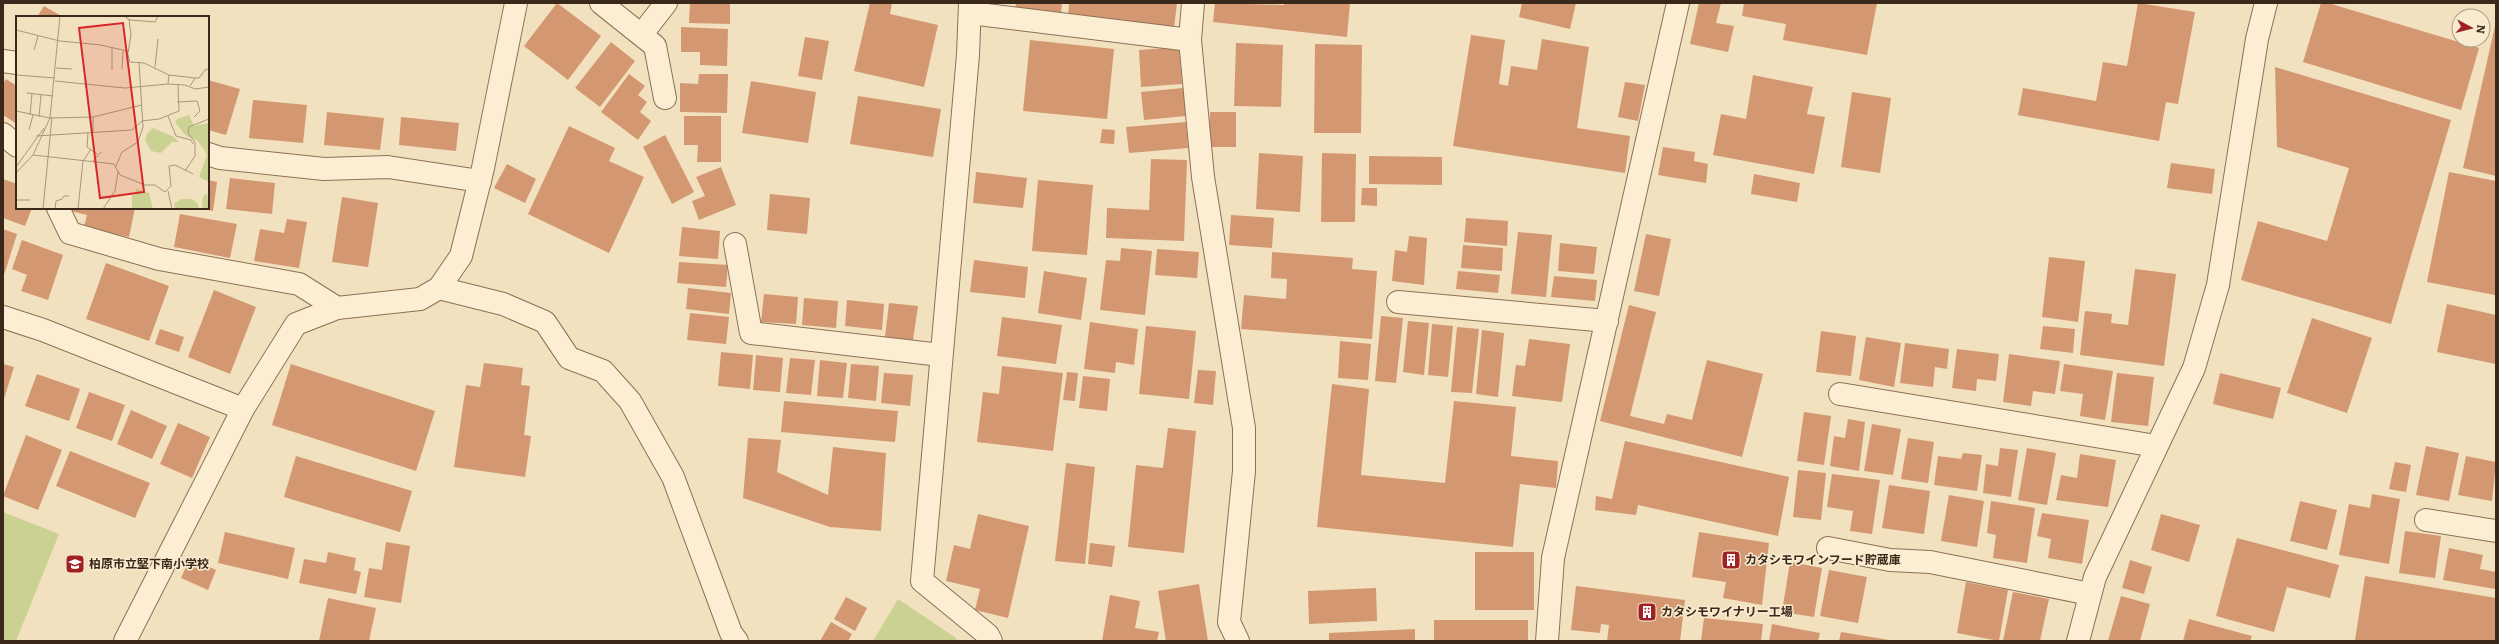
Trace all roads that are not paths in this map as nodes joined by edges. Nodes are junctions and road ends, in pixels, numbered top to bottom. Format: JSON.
{"nodes":[{"id":1,"x":516,"y":3,"type":"edge"},
{"id":2,"x":601,"y":3,"type":"edge"},
{"id":3,"x":666,"y":3,"type":"edge"},
{"id":4,"x":1193,"y":3,"type":"edge"},
{"id":5,"x":1678,"y":3,"type":"edge"},
{"id":6,"x":2266,"y":3,"type":"edge"},
{"id":7,"x":970,"y":8,"type":"edge"},
{"id":8,"x":642,"y":34,"type":"junction"},
{"id":9,"x":1190,"y":40,"type":"junction"},
{"id":10,"x":3,"y":61,"type":"edge"},
{"id":11,"x":16,"y":62,"type":"edge"},
{"id":12,"x":665,"y":98,"type":"dead end"},
{"id":13,"x":3,"y":134,"type":"edge"},
{"id":14,"x":16,"y":145,"type":"edge"},
{"id":15,"x":209,"y":154,"type":"edge"},
{"id":16,"x":480,"y":181,"type":"junction"},
{"id":17,"x":58,"y":209,"type":"edge"},
{"id":18,"x":735,"y":244,"type":"dead end"},
{"id":19,"x":439,"y":288,"type":"junction"},
{"id":20,"x":1398,"y":302,"type":"dead end"},
{"id":21,"x":337,"y":308,"type":"junction"},
{"id":22,"x":3,"y":317,"type":"edge"},
{"id":23,"x":1607,"y":321,"type":"junction"},
{"id":24,"x":941,"y":355,"type":"junction"},
{"id":25,"x":1840,"y":394,"type":"dead end"},
{"id":26,"x":242,"y":409,"type":"junction"},
{"id":27,"x":2156,"y":446,"type":"junction"},
{"id":28,"x":2426,"y":520,"type":"dead end"},
{"id":29,"x":2496,"y":531,"type":"edge"},
{"id":30,"x":1828,"y":548,"type":"dead end"},
{"id":31,"x":2090,"y":594,"type":"junction"},
{"id":32,"x":125,"y":641,"type":"edge"},
{"id":33,"x":737,"y":641,"type":"edge"},
{"id":34,"x":992,"y":641,"type":"edge"},
{"id":35,"x":1238,"y":641,"type":"edge"},
{"id":36,"x":1547,"y":641,"type":"edge"},
{"id":37,"x":2078,"y":641,"type":"edge"}],
"edges":[{"from":1,"to":16,"type":"street"},
{"from":2,"to":8,"type":"street"},
{"from":3,"to":8,"type":"street"},
{"from":4,"to":9,"type":"street"},
{"from":5,"to":23,"type":"street"},
{"from":6,"to":27,"type":"street"},
{"from":7,"to":9,"type":"street"},
{"from":7,"to":24,"type":"street"},
{"from":8,"to":12,"type":"street"},
{"from":9,"to":35,"type":"street"},
{"from":10,"to":11,"type":"street"},
{"from":13,"to":14,"type":"street"},
{"from":15,"to":16,"type":"street"},
{"from":16,"to":19,"type":"street"},
{"from":17,"to":21,"type":"street"},
{"from":18,"to":24,"type":"street"},
{"from":19,"to":21,"type":"street"},
{"from":19,"to":33,"type":"street"},
{"from":20,"to":23,"type":"street"},
{"from":21,"to":26,"type":"street"},
{"from":22,"to":26,"type":"street"},
{"from":23,"to":36,"type":"street"},
{"from":24,"to":34,"type":"street"},
{"from":25,"to":27,"type":"street"},
{"from":26,"to":32,"type":"street"},
{"from":27,"to":31,"type":"street"},
{"from":28,"to":29,"type":"street"},
{"from":30,"to":31,"type":"street"},
{"from":31,"to":37,"type":"street"}]}
